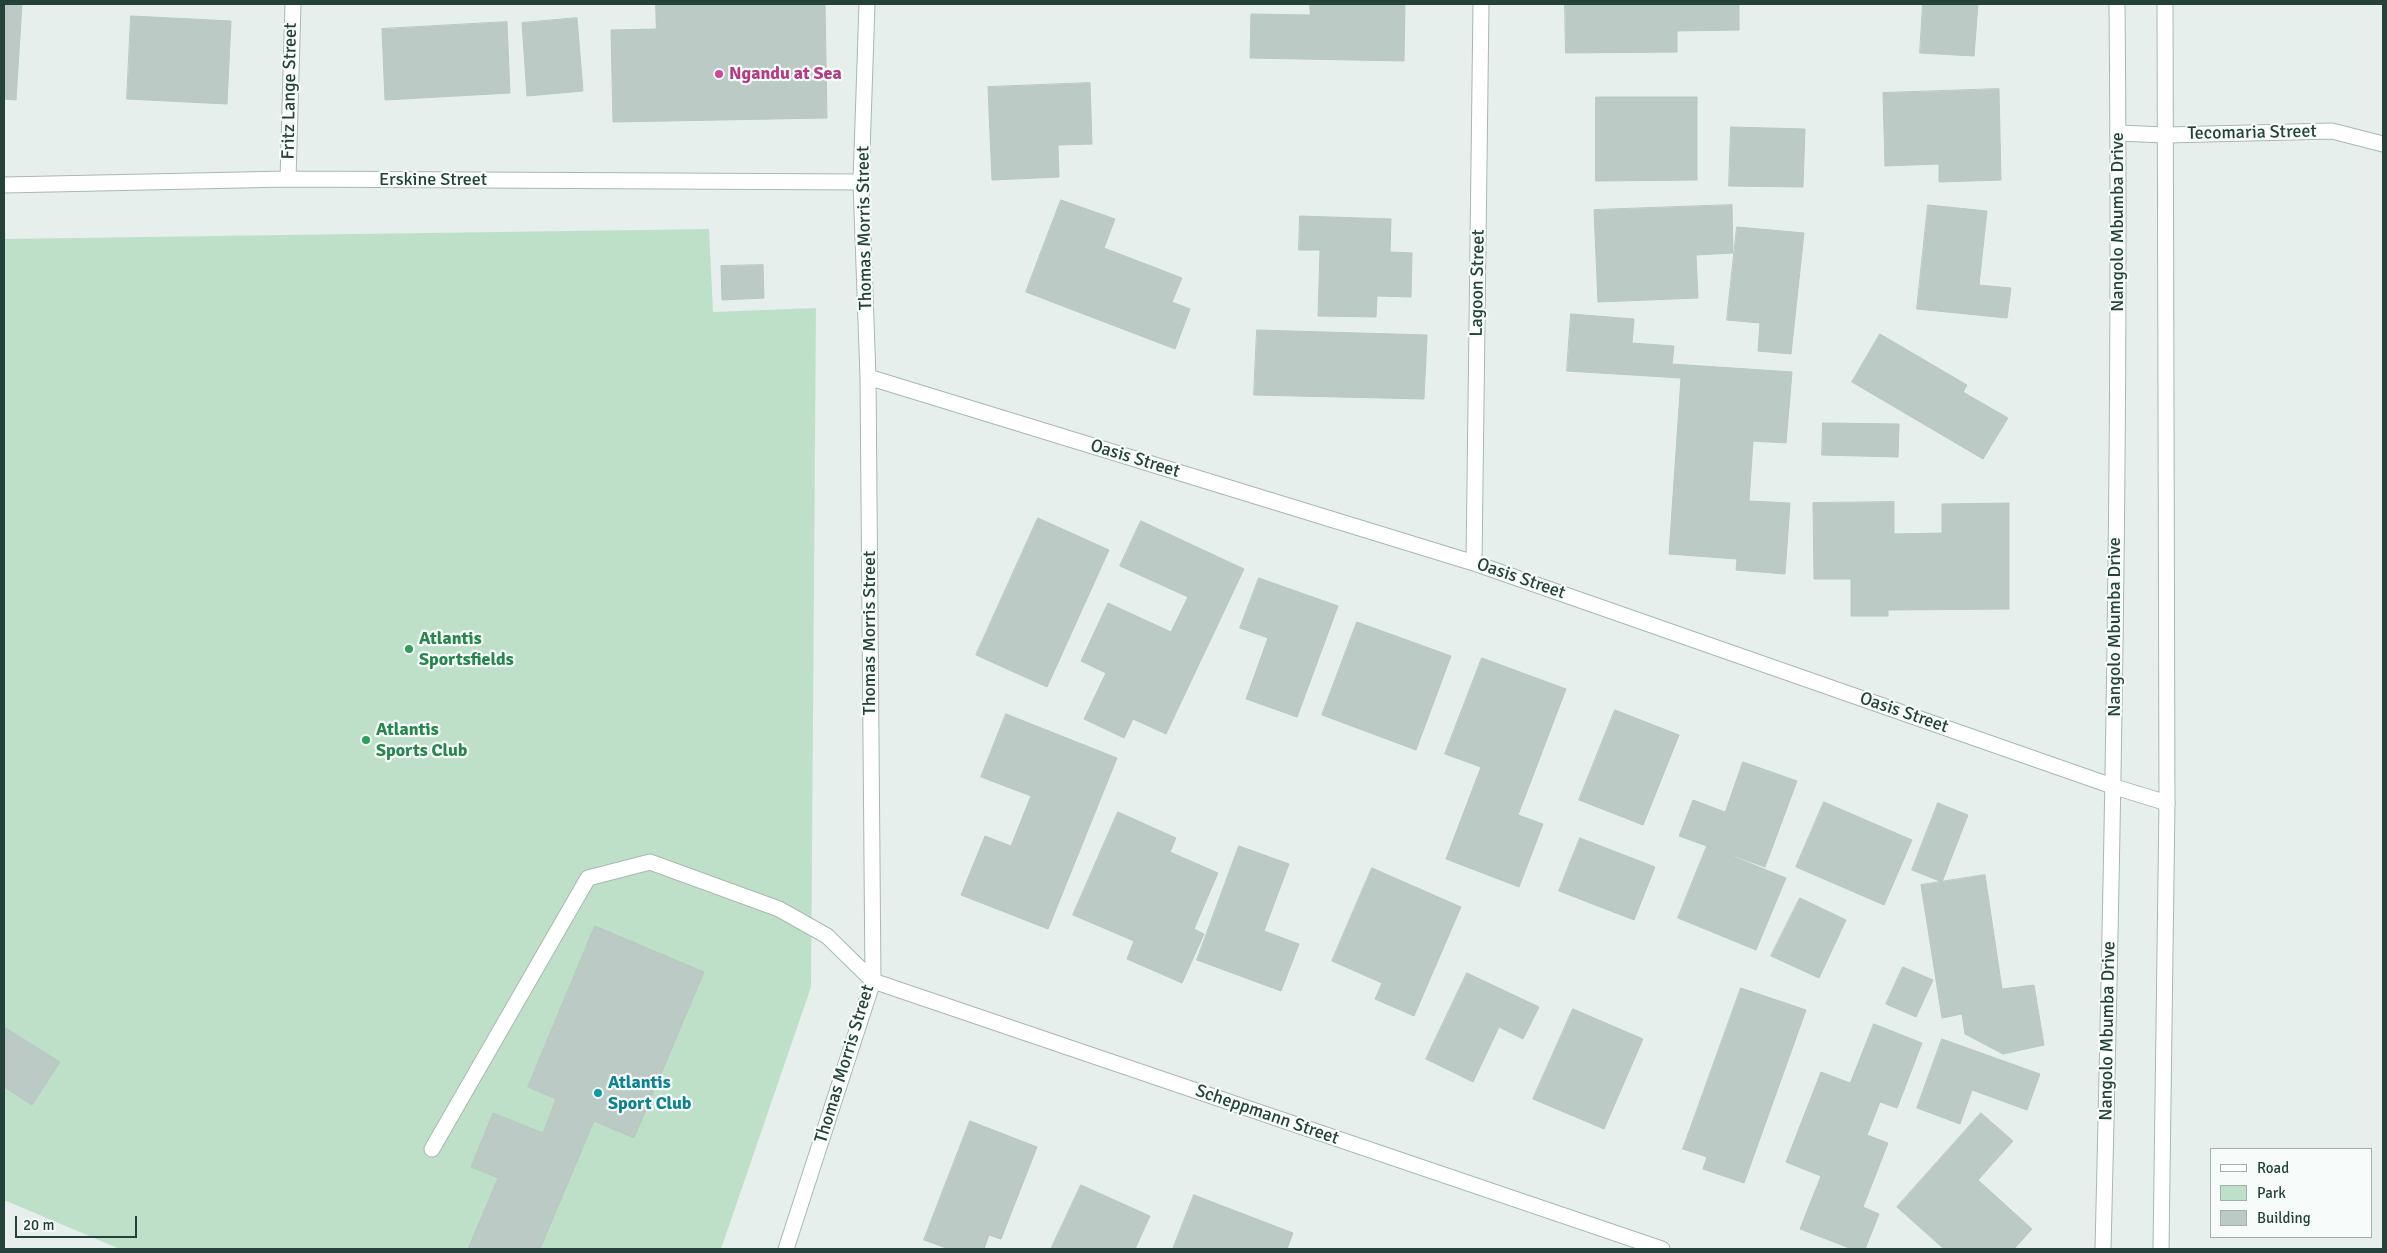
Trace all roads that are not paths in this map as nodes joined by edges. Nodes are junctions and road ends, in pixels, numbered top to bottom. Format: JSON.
{"nodes":[{"id":1,"x":292,"y":4,"type":"edge"},
{"id":2,"x":868,"y":4,"type":"edge"},
{"id":3,"x":1481,"y":4,"type":"edge"},
{"id":4,"x":2117,"y":4,"type":"edge"},
{"id":5,"x":2165,"y":4,"type":"edge"},
{"id":6,"x":2118,"y":133,"type":"junction"},
{"id":7,"x":2166,"y":134,"type":"junction"},
{"id":8,"x":2383,"y":144,"type":"edge"},
{"id":9,"x":288,"y":179,"type":"junction"},
{"id":10,"x":862,"y":182,"type":"junction"},
{"id":11,"x":4,"y":185,"type":"edge"},
{"id":12,"x":868,"y":377,"type":"junction"},
{"id":13,"x":1474,"y":563,"type":"junction"},
{"id":14,"x":2114,"y":787,"type":"junction"},
{"id":15,"x":2167,"y":803,"type":"junction"},
{"id":16,"x":872,"y":980,"type":"junction"},
{"id":17,"x":432,"y":1149,"type":"dead end"},
{"id":18,"x":786,"y":1249,"type":"edge"},
{"id":19,"x":1662,"y":1249,"type":"edge"},
{"id":20,"x":2103,"y":1249,"type":"edge"},
{"id":21,"x":2161,"y":1249,"type":"edge"}],
"edges":[{"from":1,"to":9,"type":"street","name":"Fritz Lange Street"},
{"from":2,"to":10,"type":"street","name":"Thomas Morris Street"},
{"from":3,"to":13,"type":"street","name":"Lagoon Street"},
{"from":4,"to":6,"type":"street","name":"Nangolo Mbumba Drive"},
{"from":5,"to":7,"type":"street"},
{"from":6,"to":7,"type":"street","name":"Tecomaria Street"},
{"from":6,"to":14,"type":"street","name":"Nangolo Mbumba Drive"},
{"from":7,"to":8,"type":"street","name":"Tecomaria Street"},
{"from":7,"to":15,"type":"street"},
{"from":9,"to":10,"type":"street","name":"Erskine Street"},
{"from":9,"to":11,"type":"street","name":"Erskine Street"},
{"from":10,"to":12,"type":"street","name":"Thomas Morris Street"},
{"from":12,"to":13,"type":"street","name":"Oasis Street"},
{"from":12,"to":16,"type":"street","name":"Thomas Morris Street"},
{"from":13,"to":14,"type":"street","name":"Oasis Street"},
{"from":14,"to":15,"type":"street","name":"Oasis Street"},
{"from":14,"to":20,"type":"street","name":"Nangolo Mbumba Drive"},
{"from":15,"to":21,"type":"street"},
{"from":16,"to":17,"type":"street"},
{"from":16,"to":18,"type":"street","name":"Thomas Morris Street"},
{"from":16,"to":19,"type":"street","name":"Scheppmann Street"}]}
